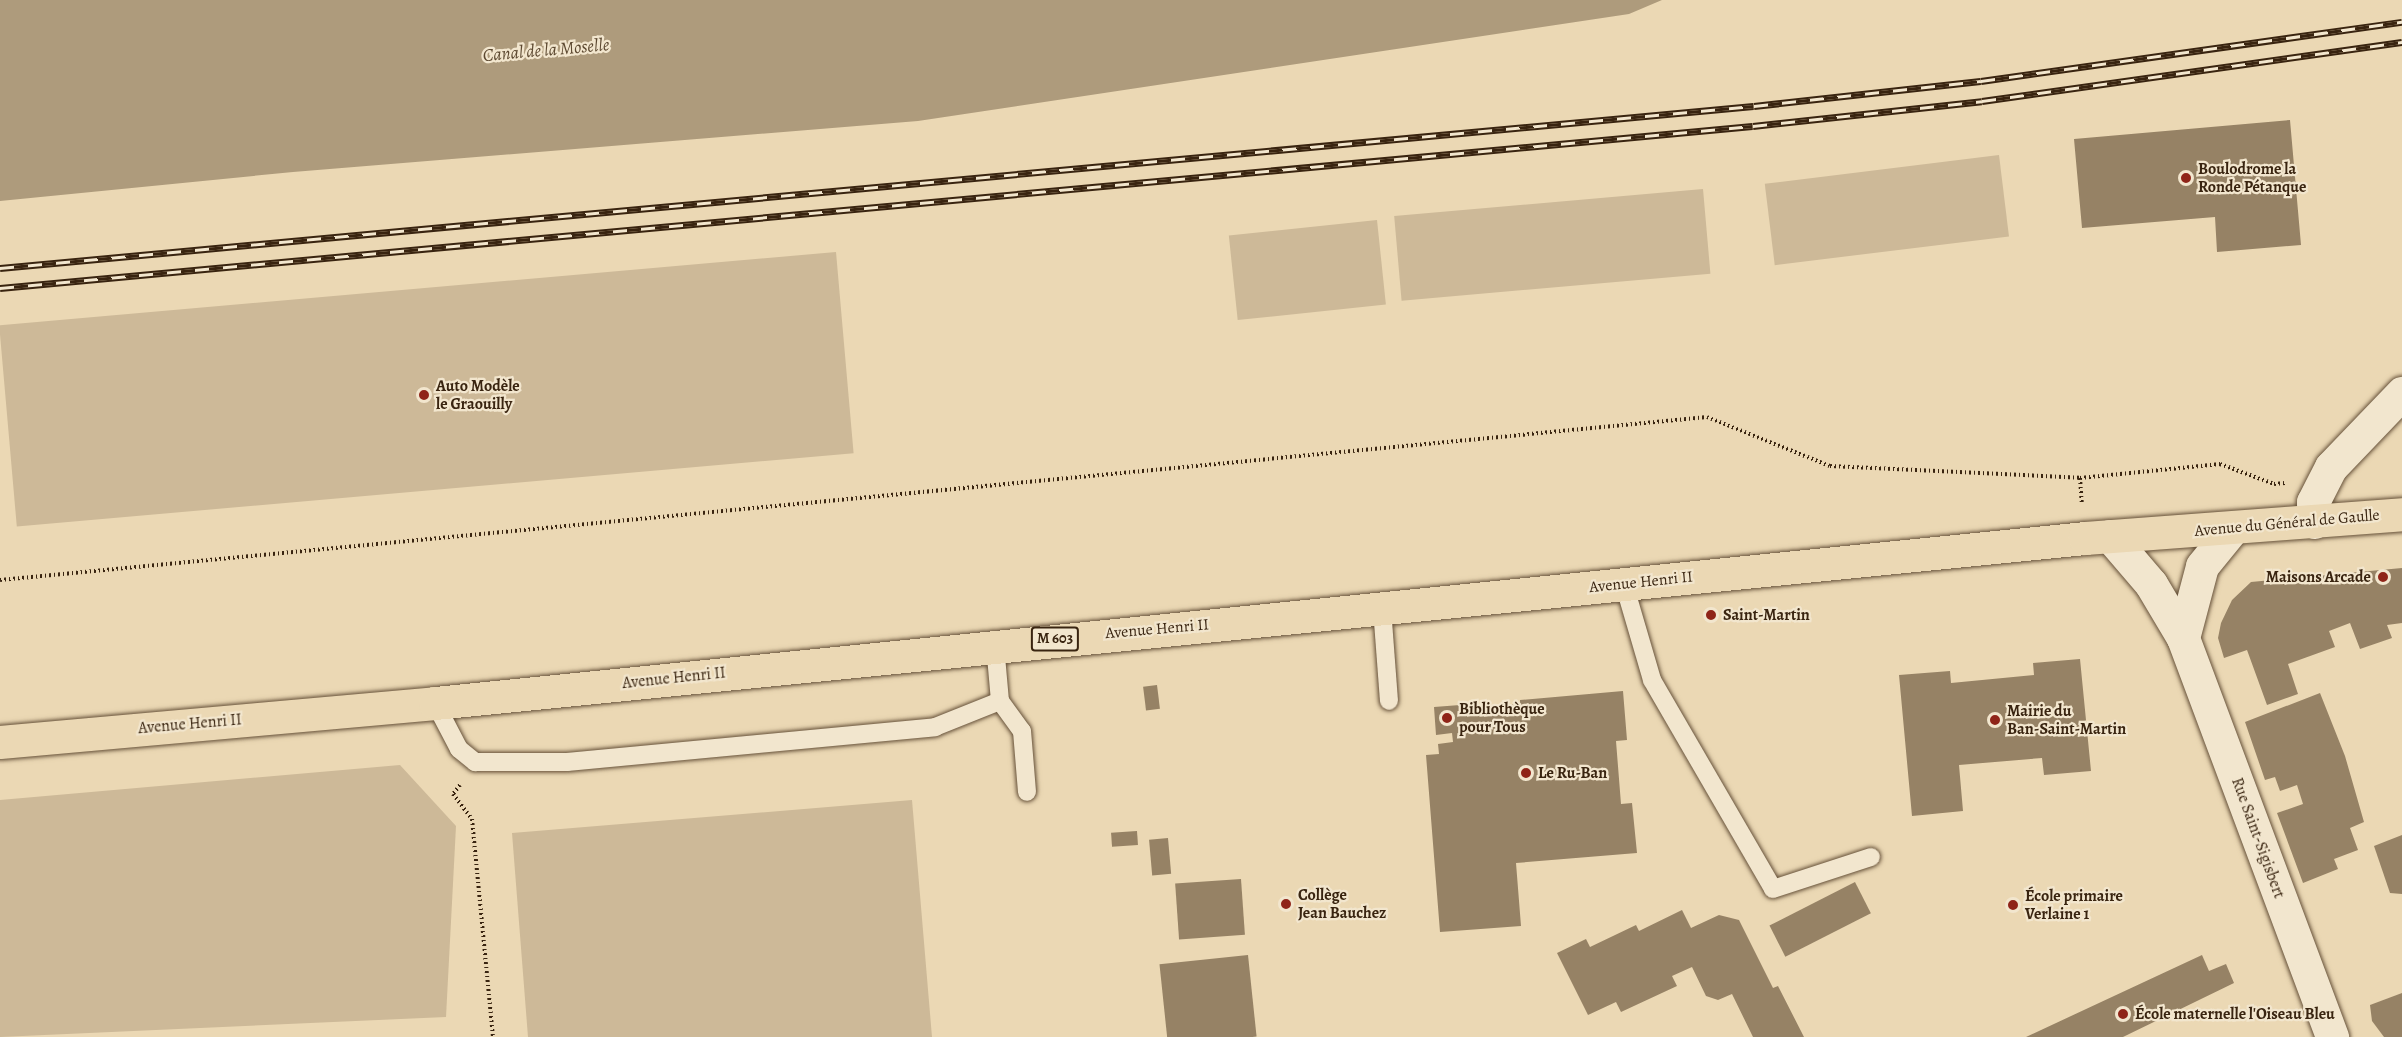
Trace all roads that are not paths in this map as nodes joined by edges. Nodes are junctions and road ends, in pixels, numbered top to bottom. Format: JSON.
{"nodes":[{"id":1,"x":2402,"y":393,"type":"edge"},
{"id":2,"x":2402,"y":514,"type":"edge"},
{"id":3,"x":2314,"y":522,"type":"junction"},
{"id":4,"x":2233,"y":528,"type":"junction"},
{"id":5,"x":2172,"y":532,"type":"joint"},
{"id":6,"x":2110,"y":536,"type":"junction"},
{"id":7,"x":1624,"y":584,"type":"junction"},
{"id":8,"x":1382,"y":608,"type":"junction"},
{"id":9,"x":2183,"y":638,"type":"junction"},
{"id":10,"x":996,"y":645,"type":"junction"},
{"id":11,"x":1000,"y":701,"type":"junction"},
{"id":12,"x":1389,"y":701,"type":"dead end"},
{"id":13,"x":435,"y":703,"type":"junction"},
{"id":14,"x":0,"y":742,"type":"edge"},
{"id":15,"x":1027,"y":792,"type":"dead end"},
{"id":16,"x":1871,"y":857,"type":"dead end"},
{"id":17,"x":2332,"y":1037,"type":"edge"}],
"edges":[{"from":1,"to":3,"type":"street"},
{"from":2,"to":3,"type":"main road","name":"Avenue du Général de Gaulle","number":"M 603"},
{"from":3,"to":4,"type":"main road","name":"Avenue du Général de Gaulle","number":"M 603"},
{"from":4,"to":5,"type":"main road","name":"Avenue du Général de Gaulle","number":"M 603"},
{"from":4,"to":9,"type":"street"},
{"from":5,"to":6,"type":"main road","name":"Avenue Henri II","number":"M 603"},
{"from":6,"to":7,"type":"main road","name":"Avenue Henri II","number":"M 603"},
{"from":6,"to":9,"type":"street","name":"Rue Saint-Sigisbert"},
{"from":7,"to":8,"type":"main road","name":"Avenue Henri II","number":"M 603"},
{"from":7,"to":16,"type":"lane"},
{"from":8,"to":10,"type":"main road","name":"Avenue Henri II","number":"M 603"},
{"from":8,"to":12,"type":"lane"},
{"from":9,"to":17,"type":"street","name":"Rue Saint-Sigisbert"},
{"from":10,"to":11,"type":"lane"},
{"from":10,"to":13,"type":"main road","name":"Avenue Henri II","number":"M 603"},
{"from":11,"to":13,"type":"lane"},
{"from":11,"to":15,"type":"lane"},
{"from":13,"to":14,"type":"main road","name":"Avenue Henri II","number":"M 603"}]}
